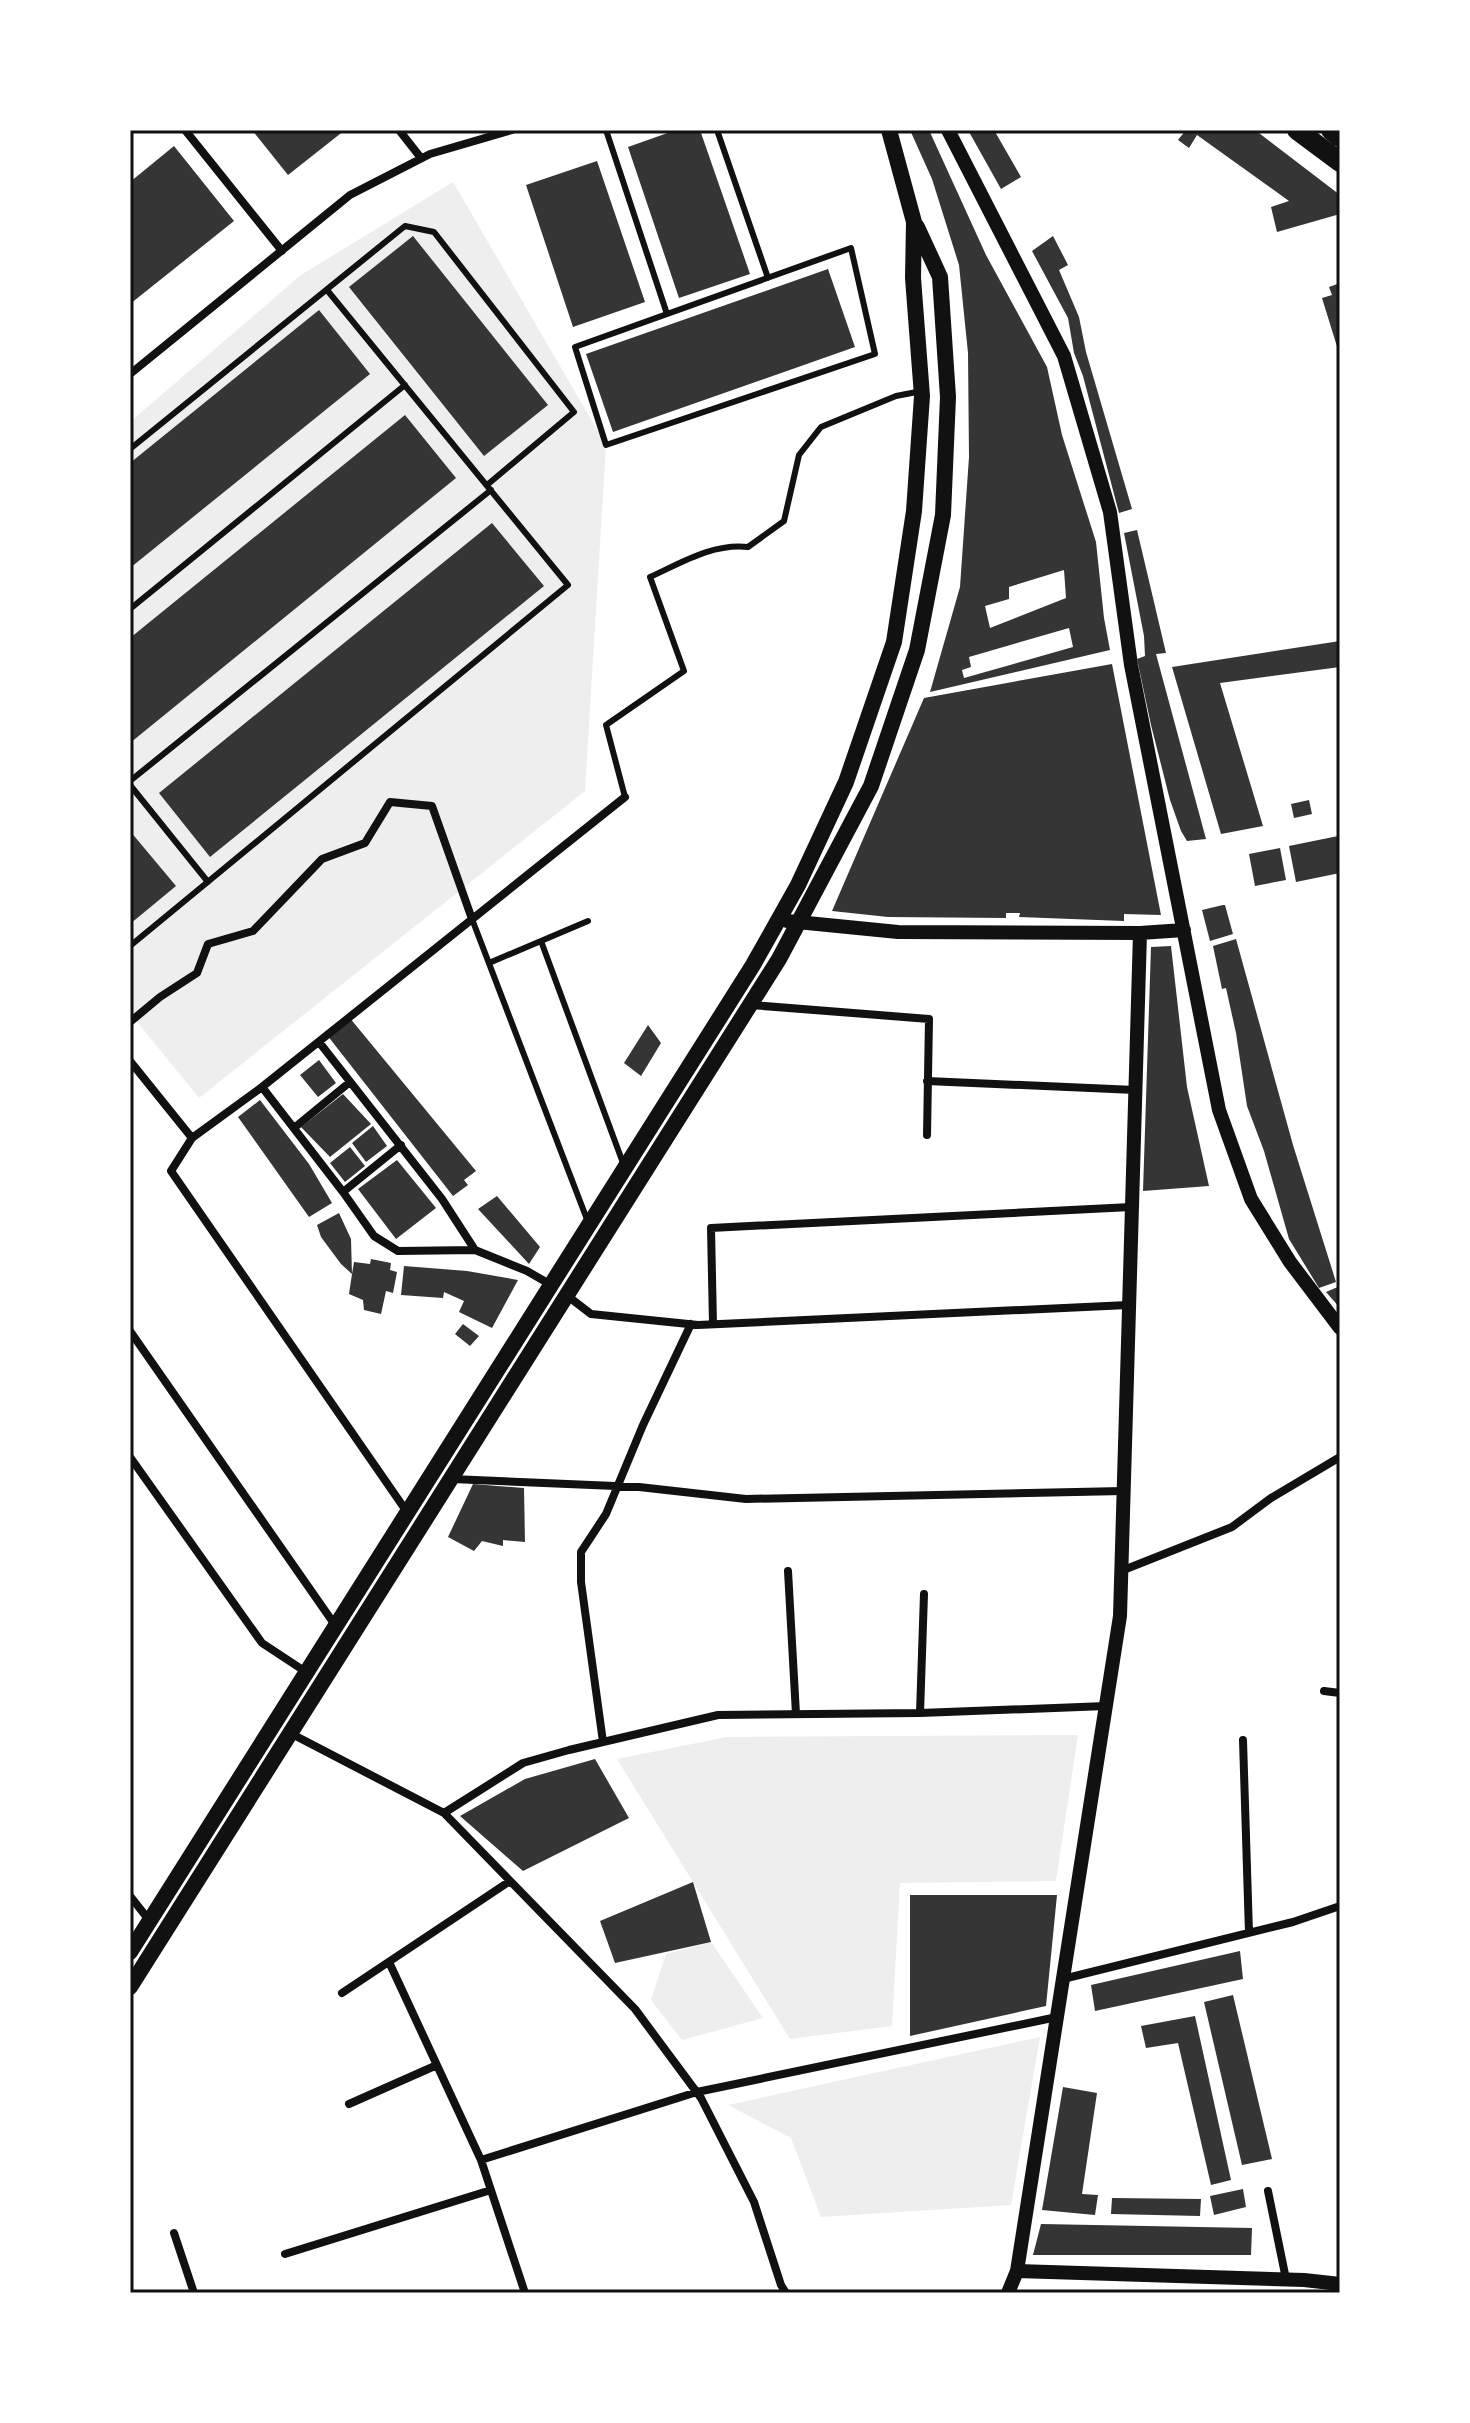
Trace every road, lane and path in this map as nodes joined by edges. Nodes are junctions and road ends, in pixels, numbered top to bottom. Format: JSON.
{"nodes":[{"id":1,"x":185,"y":130,"type":"edge"},
{"id":2,"x":399,"y":130,"type":"edge"},
{"id":3,"x":512,"y":130,"type":"edge"},
{"id":4,"x":606,"y":130,"type":"edge"},
{"id":5,"x":717,"y":130,"type":"edge"},
{"id":6,"x":889,"y":130,"type":"edge"},
{"id":7,"x":948,"y":130,"type":"edge"},
{"id":8,"x":1297,"y":130,"type":"edge"},
{"id":9,"x":1331,"y":130,"type":"edge"},
{"id":10,"x":1340,"y":137,"type":"edge"},
{"id":11,"x":421,"y":158,"type":"junction"},
{"id":12,"x":1340,"y":162,"type":"edge"},
{"id":13,"x":914,"y":222,"type":"junction"},
{"id":14,"x":282,"y":251,"type":"junction"},
{"id":15,"x":768,"y":278,"type":"junction"},
{"id":16,"x":327,"y":290,"type":"junction"},
{"id":17,"x":667,"y":314,"type":"junction"},
{"id":18,"x":130,"y":374,"type":"edge"},
{"id":19,"x":405,"y":385,"type":"junction"},
{"id":20,"x":922,"y":391,"type":"junction"},
{"id":21,"x":130,"y":449,"type":"edge"},
{"id":22,"x":489,"y":487,"type":"junction"},
{"id":23,"x":130,"y":609,"type":"edge"},
{"id":24,"x":130,"y":783,"type":"edge"},
{"id":25,"x":625,"y":797,"type":"joint"},
{"id":26,"x":208,"y":882,"type":"junction"},
{"id":27,"x":472,"y":919,"type":"junction"},
{"id":28,"x":779,"y":919,"type":"junction"},
{"id":29,"x":588,"y":921,"type":"dead end"},
{"id":30,"x":798,"y":924,"type":"junction"},
{"id":31,"x":1184,"y":930,"type":"junction"},
{"id":32,"x":1140,"y":933,"type":"junction"},
{"id":33,"x":541,"y":941,"type":"junction"},
{"id":34,"x":130,"y":946,"type":"edge"},
{"id":35,"x":489,"y":963,"type":"junction"},
{"id":36,"x":751,"y":1005,"type":"junction"},
{"id":37,"x":130,"y":1022,"type":"edge"},
{"id":38,"x":319,"y":1042,"type":"junction"},
{"id":39,"x":130,"y":1061,"type":"edge"},
{"id":40,"x":927,"y":1081,"type":"junction"},
{"id":41,"x":350,"y":1082,"type":"junction"},
{"id":42,"x":262,"y":1087,"type":"junction"},
{"id":43,"x":1135,"y":1090,"type":"junction"},
{"id":44,"x":294,"y":1128,"type":"junction"},
{"id":45,"x":927,"y":1135,"type":"dead end"},
{"id":46,"x":192,"y":1138,"type":"junction"},
{"id":47,"x":401,"y":1145,"type":"junction"},
{"id":48,"x":625,"y":1168,"type":"junction"},
{"id":49,"x":343,"y":1192,"type":"junction"},
{"id":50,"x":1131,"y":1207,"type":"junction"},
{"id":51,"x":589,"y":1225,"type":"junction"},
{"id":52,"x":475,"y":1250,"type":"junction"},
{"id":53,"x":551,"y":1285,"type":"junction"},
{"id":54,"x":568,"y":1296,"type":"junction"},
{"id":55,"x":1128,"y":1305,"type":"junction"},
{"id":56,"x":691,"y":1324,"type":"junction"},
{"id":57,"x":713,"y":1324,"type":"junction"},
{"id":58,"x":1340,"y":1328,"type":"edge"},
{"id":59,"x":130,"y":1331,"type":"edge"},
{"id":60,"x":130,"y":1457,"type":"edge"},
{"id":61,"x":1340,"y":1457,"type":"edge"},
{"id":62,"x":452,"y":1479,"type":"junction"},
{"id":63,"x":616,"y":1485,"type":"junction"},
{"id":64,"x":1123,"y":1491,"type":"junction"},
{"id":65,"x":407,"y":1512,"type":"junction"},
{"id":66,"x":788,"y":1571,"type":"dead end"},
{"id":67,"x":1121,"y":1571,"type":"junction"},
{"id":68,"x":924,"y":1594,"type":"dead end"},
{"id":69,"x":335,"y":1625,"type":"junction"},
{"id":70,"x":306,"y":1672,"type":"junction"},
{"id":71,"x":1324,"y":1691,"type":"dead end"},
{"id":72,"x":1340,"y":1693,"type":"edge"},
{"id":73,"x":1106,"y":1706,"type":"junction"},
{"id":74,"x":920,"y":1713,"type":"junction"},
{"id":75,"x":796,"y":1714,"type":"junction"},
{"id":76,"x":273,"y":1725,"type":"junction"},
{"id":77,"x":291,"y":1733,"type":"junction"},
{"id":78,"x":1243,"y":1740,"type":"dead end"},
{"id":79,"x":603,"y":1742,"type":"junction"},
{"id":80,"x":444,"y":1813,"type":"junction"},
{"id":81,"x":510,"y":1881,"type":"junction"},
{"id":82,"x":130,"y":1896,"type":"edge"},
{"id":83,"x":1340,"y":1906,"type":"edge"},
{"id":84,"x":149,"y":1921,"type":"junction"},
{"id":85,"x":1249,"y":1933,"type":"junction"},
{"id":86,"x":162,"y":1936,"type":"junction"},
{"id":87,"x":130,"y":1952,"type":"edge"},
{"id":88,"x":389,"y":1962,"type":"junction"},
{"id":89,"x":1063,"y":1979,"type":"junction"},
{"id":90,"x":130,"y":1987,"type":"edge"},
{"id":91,"x":342,"y":1993,"type":"dead end"},
{"id":92,"x":1057,"y":2017,"type":"junction"},
{"id":93,"x":437,"y":2065,"type":"junction"},
{"id":94,"x":697,"y":2092,"type":"junction"},
{"id":95,"x":349,"y":2104,"type":"dead end"},
{"id":96,"x":481,"y":2160,"type":"junction"},
{"id":97,"x":491,"y":2190,"type":"junction"},
{"id":98,"x":1268,"y":2191,"type":"dead end"},
{"id":99,"x":174,"y":2233,"type":"dead end"},
{"id":100,"x":285,"y":2254,"type":"dead end"},
{"id":101,"x":1017,"y":2271,"type":"junction"},
{"id":102,"x":1286,"y":2279,"type":"junction"},
{"id":103,"x":1340,"y":2284,"type":"edge"},
{"id":104,"x":194,"y":2293,"type":"edge"},
{"id":105,"x":525,"y":2293,"type":"edge"},
{"id":106,"x":786,"y":2293,"type":"edge"},
{"id":107,"x":1008,"y":2293,"type":"edge"}],
"edges":[{"from":1,"to":14,"type":"street"},
{"from":2,"to":11,"type":"street"},
{"from":3,"to":11,"type":"street"},
{"from":4,"to":17,"type":"lane"},
{"from":5,"to":15,"type":"lane"},
{"from":6,"to":13,"type":"main road"},
{"from":7,"to":31,"type":"street"},
{"from":8,"to":12,"type":"main road"},
{"from":9,"to":10,"type":"main road"},
{"from":11,"to":14,"type":"street"},
{"from":13,"to":20,"type":"main road"},
{"from":13,"to":30,"type":"main road"},
{"from":14,"to":18,"type":"street"},
{"from":15,"to":17,"type":"lane"},
{"from":15,"to":17,"type":"lane"},
{"from":16,"to":19,"type":"lane"},
{"from":16,"to":21,"type":"lane"},
{"from":16,"to":22,"type":"lane"},
{"from":19,"to":22,"type":"lane"},
{"from":19,"to":23,"type":"lane"},
{"from":20,"to":25,"type":"lane"},
{"from":20,"to":28,"type":"main road"},
{"from":22,"to":24,"type":"lane"},
{"from":22,"to":26,"type":"lane"},
{"from":24,"to":26,"type":"lane"},
{"from":25,"to":27,"type":"street"},
{"from":26,"to":34,"type":"lane"},
{"from":27,"to":35,"type":"lane"},
{"from":27,"to":37,"type":"street"},
{"from":27,"to":38,"type":"street"},
{"from":28,"to":30,"type":"street"},
{"from":28,"to":48,"type":"main road"},
{"from":29,"to":33,"type":"lane"},
{"from":30,"to":32,"type":"street"},
{"from":30,"to":36,"type":"main road"},
{"from":31,"to":32,"type":"street"},
{"from":31,"to":58,"type":"street"},
{"from":32,"to":43,"type":"street"},
{"from":33,"to":35,"type":"lane"},
{"from":33,"to":48,"type":"lane"},
{"from":35,"to":51,"type":"lane"},
{"from":36,"to":40,"type":"street"},
{"from":36,"to":54,"type":"main road"},
{"from":38,"to":41,"type":"street"},
{"from":38,"to":42,"type":"street"},
{"from":39,"to":46,"type":"street"},
{"from":40,"to":43,"type":"street"},
{"from":40,"to":45,"type":"street"},
{"from":41,"to":44,"type":"street"},
{"from":41,"to":47,"type":"street"},
{"from":42,"to":44,"type":"street"},
{"from":42,"to":46,"type":"street"},
{"from":43,"to":50,"type":"street"},
{"from":44,"to":49,"type":"street"},
{"from":46,"to":65,"type":"street"},
{"from":47,"to":49,"type":"street"},
{"from":47,"to":52,"type":"street"},
{"from":48,"to":51,"type":"main road"},
{"from":49,"to":52,"type":"street"},
{"from":50,"to":55,"type":"street"},
{"from":50,"to":57,"type":"street"},
{"from":51,"to":53,"type":"main road"},
{"from":52,"to":53,"type":"street"},
{"from":53,"to":54,"type":"street"},
{"from":53,"to":65,"type":"main road"},
{"from":54,"to":56,"type":"street"},
{"from":54,"to":62,"type":"main road"},
{"from":55,"to":57,"type":"street"},
{"from":55,"to":64,"type":"street"},
{"from":56,"to":57,"type":"street"},
{"from":56,"to":63,"type":"street"},
{"from":59,"to":69,"type":"street"},
{"from":60,"to":70,"type":"street"},
{"from":61,"to":67,"type":"street"},
{"from":62,"to":63,"type":"street"},
{"from":62,"to":77,"type":"main road"},
{"from":63,"to":64,"type":"street"},
{"from":63,"to":79,"type":"street"},
{"from":64,"to":67,"type":"street"},
{"from":65,"to":69,"type":"main road"},
{"from":66,"to":75,"type":"street"},
{"from":67,"to":73,"type":"street"},
{"from":68,"to":74,"type":"street"},
{"from":69,"to":70,"type":"main road"},
{"from":70,"to":76,"type":"main road"},
{"from":71,"to":72,"type":"street"},
{"from":73,"to":74,"type":"street"},
{"from":73,"to":89,"type":"street"},
{"from":74,"to":75,"type":"street"},
{"from":75,"to":79,"type":"street"},
{"from":76,"to":77,"type":"street"},
{"from":76,"to":84,"type":"main road"},
{"from":77,"to":80,"type":"street"},
{"from":77,"to":86,"type":"main road"},
{"from":78,"to":85,"type":"street"},
{"from":79,"to":80,"type":"street"},
{"from":80,"to":81,"type":"street"},
{"from":81,"to":88,"type":"street"},
{"from":81,"to":94,"type":"street"},
{"from":82,"to":84,"type":"street"},
{"from":83,"to":85,"type":"street"},
{"from":84,"to":86,"type":"street"},
{"from":84,"to":87,"type":"main road"},
{"from":85,"to":89,"type":"street"},
{"from":86,"to":90,"type":"main road"},
{"from":88,"to":91,"type":"street"},
{"from":88,"to":93,"type":"street"},
{"from":89,"to":92,"type":"street"},
{"from":92,"to":94,"type":"street"},
{"from":92,"to":101,"type":"street"},
{"from":93,"to":95,"type":"street"},
{"from":93,"to":96,"type":"street"},
{"from":94,"to":96,"type":"street"},
{"from":94,"to":106,"type":"street"},
{"from":96,"to":97,"type":"street"},
{"from":97,"to":100,"type":"street"},
{"from":97,"to":105,"type":"street"},
{"from":98,"to":102,"type":"street"},
{"from":99,"to":104,"type":"street"},
{"from":101,"to":102,"type":"street"},
{"from":101,"to":107,"type":"street"},
{"from":102,"to":103,"type":"street"}]}
